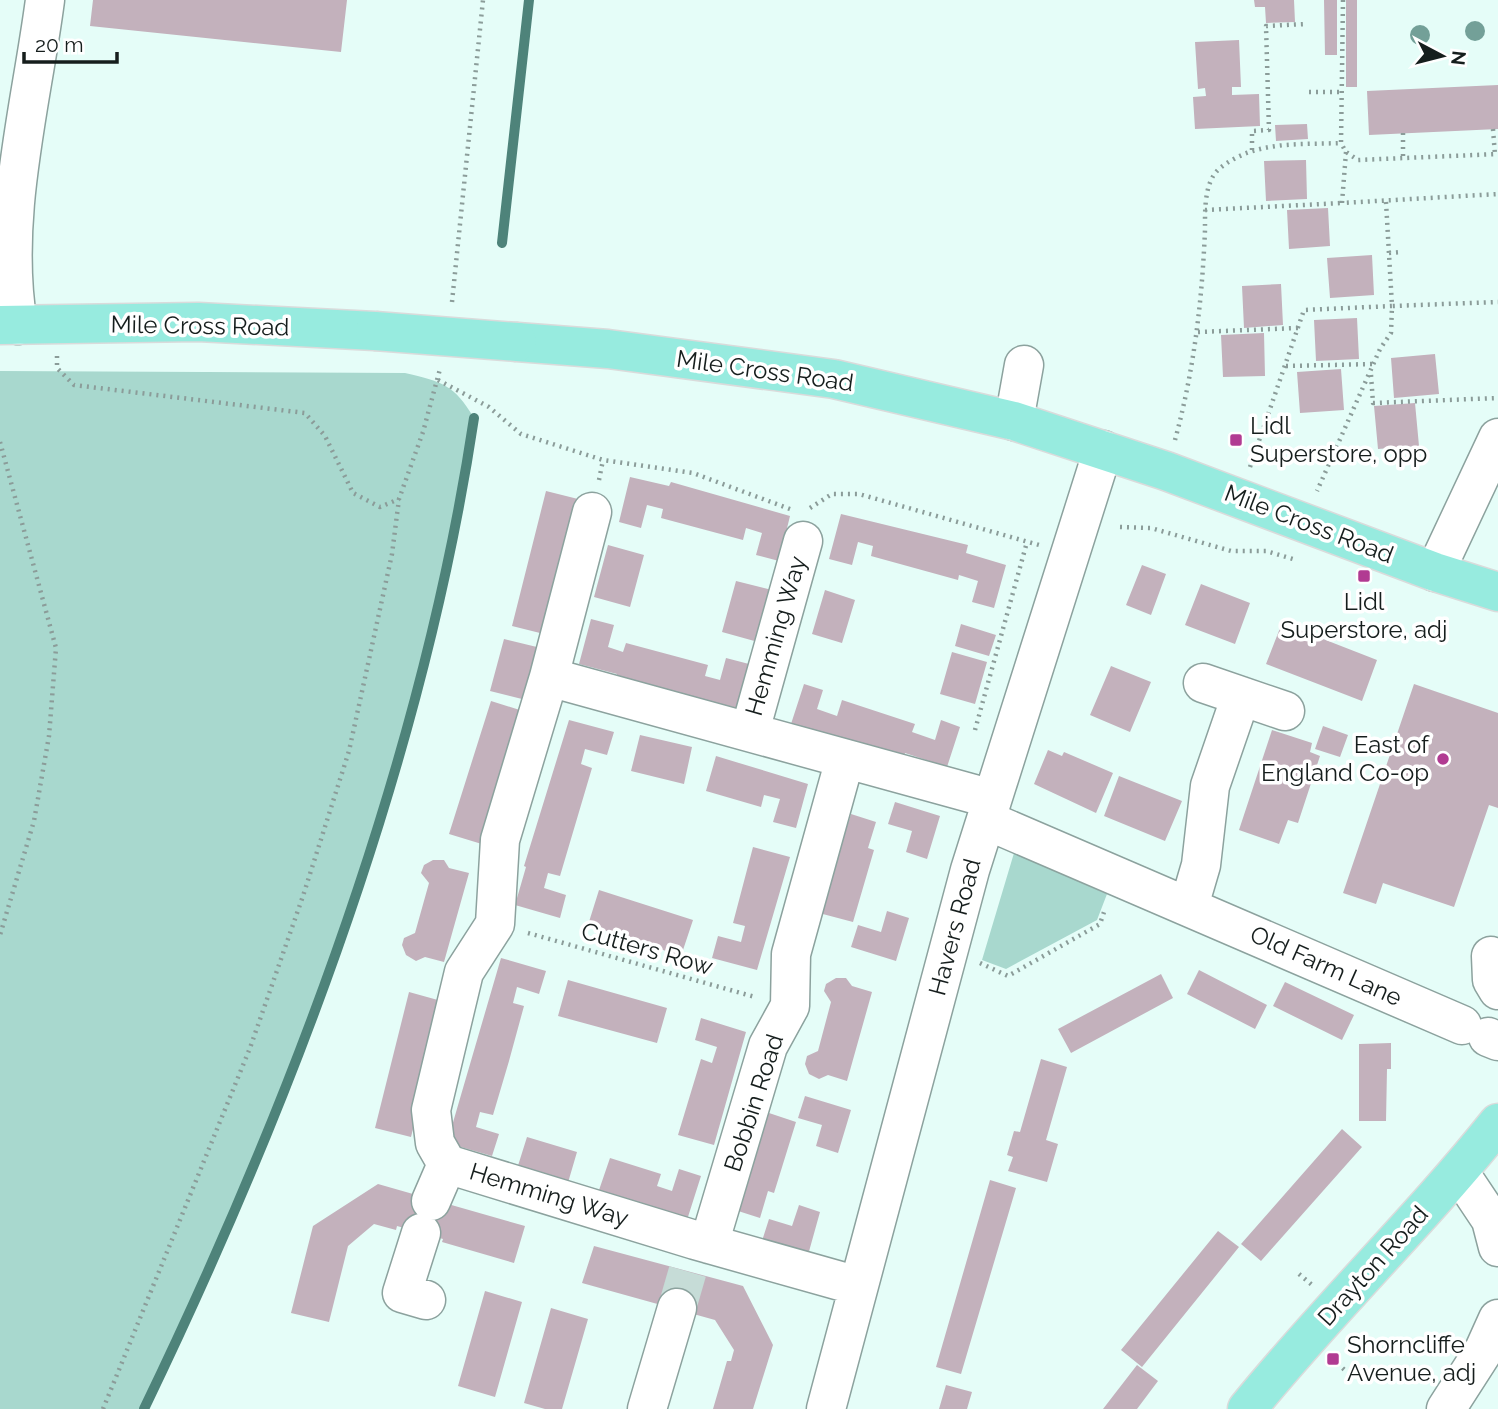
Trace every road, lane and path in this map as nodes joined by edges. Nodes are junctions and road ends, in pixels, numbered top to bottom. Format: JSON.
{"nodes":[{"id":1,"x":45,"y":0,"type":"edge"},
{"id":2,"x":483,"y":0,"type":"edge"},
{"id":3,"x":1343,"y":0,"type":"edge"},
{"id":4,"x":1306,"y":24,"type":"dead end"},
{"id":5,"x":1308,"y":92,"type":"dead end"},
{"id":6,"x":1342,"y":92,"type":"junction"},
{"id":7,"x":1493,"y":129,"type":"dead end"},
{"id":8,"x":1403,"y":134,"type":"dead end"},
{"id":9,"x":1341,"y":143,"type":"junction"},
{"id":10,"x":1252,"y":150,"type":"junction"},
{"id":11,"x":1346,"y":152,"type":"junction"},
{"id":12,"x":1496,"y":155,"type":"edge"},
{"id":13,"x":1403,"y":158,"type":"junction"},
{"id":14,"x":1498,"y":194,"type":"edge"},
{"id":15,"x":1386,"y":202,"type":"junction"},
{"id":16,"x":1342,"y":203,"type":"junction"},
{"id":17,"x":1205,"y":210,"type":"junction"},
{"id":18,"x":1401,"y":252,"type":"dead end"},
{"id":19,"x":1389,"y":253,"type":"junction"},
{"id":20,"x":1498,"y":302,"type":"edge"},
{"id":21,"x":1392,"y":306,"type":"junction"},
{"id":22,"x":450,"y":315,"type":"dead end"},
{"id":23,"x":56,"y":324,"type":"junction"},
{"id":24,"x":9,"y":325,"type":"edge"},
{"id":25,"x":1298,"y":328,"type":"junction"},
{"id":26,"x":1198,"y":332,"type":"junction"},
{"id":27,"x":1374,"y":364,"type":"junction"},
{"id":28,"x":1024,"y":365,"type":"dead end"},
{"id":29,"x":1286,"y":366,"type":"junction"},
{"id":30,"x":440,"y":367,"type":"dead end"},
{"id":31,"x":1371,"y":371,"type":"junction"},
{"id":32,"x":438,"y":380,"type":"junction"},
{"id":33,"x":1498,"y":398,"type":"edge"},
{"id":34,"x":1014,"y":421,"type":"junction"},
{"id":35,"x":1498,"y":438,"type":"edge"},
{"id":36,"x":0,"y":442,"type":"edge"},
{"id":37,"x":1102,"y":450,"type":"junction"},
{"id":38,"x":1166,"y":471,"type":"junction"},
{"id":39,"x":1238,"y":497,"type":"junction"},
{"id":40,"x":399,"y":499,"type":"junction"},
{"id":41,"x":592,"y":512,"type":"dead end"},
{"id":42,"x":1304,"y":521,"type":"junction"},
{"id":43,"x":1120,"y":527,"type":"dead end"},
{"id":44,"x":803,"y":541,"type":"dead end"},
{"id":45,"x":1027,"y":542,"type":"junction"},
{"id":46,"x":1069,"y":552,"type":"junction"},
{"id":47,"x":1299,"y":560,"type":"dead end"},
{"id":48,"x":1435,"y":572,"type":"junction"},
{"id":49,"x":1498,"y":592,"type":"edge"},
{"id":50,"x":550,"y":677,"type":"junction"},
{"id":51,"x":1203,"y":683,"type":"dead end"},
{"id":52,"x":1241,"y":696,"type":"junction"},
{"id":53,"x":1285,"y":712,"type":"dead end"},
{"id":54,"x":750,"y":731,"type":"junction"},
{"id":55,"x":973,"y":737,"type":"dead end"},
{"id":56,"x":845,"y":759,"type":"junction"},
{"id":57,"x":989,"y":809,"type":"junction"},
{"id":58,"x":1118,"y":875,"type":"junction"},
{"id":59,"x":1189,"y":906,"type":"junction"},
{"id":60,"x":495,"y":924,"type":"junction"},
{"id":61,"x":0,"y":935,"type":"edge"},
{"id":62,"x":978,"y":962,"type":"dead end"},
{"id":63,"x":790,"y":1006,"type":"junction"},
{"id":64,"x":1483,"y":1034,"type":"edge"},
{"id":65,"x":1498,"y":1123,"type":"edge"},
{"id":66,"x":447,"y":1164,"type":"junction"},
{"id":67,"x":1459,"y":1172,"type":"junction"},
{"id":68,"x":1498,"y":1247,"type":"edge"},
{"id":69,"x":697,"y":1252,"type":"junction"},
{"id":70,"x":858,"y":1286,"type":"junction"},
{"id":71,"x":426,"y":1300,"type":"dead end"},
{"id":72,"x":677,"y":1308,"type":"tunnel mouth"},
{"id":73,"x":1498,"y":1319,"type":"edge"},
{"id":74,"x":103,"y":1409,"type":"edge"},
{"id":75,"x":647,"y":1409,"type":"edge"},
{"id":76,"x":826,"y":1409,"type":"edge"},
{"id":77,"x":1247,"y":1409,"type":"edge"},
{"id":78,"x":1446,"y":1409,"type":"edge"}],
"edges":[{"from":1,"to":24,"type":"street"},
{"from":2,"to":22,"type":"path"},
{"from":3,"to":6,"type":"path"},
{"from":4,"to":10,"type":"path"},
{"from":5,"to":6,"type":"path"},
{"from":6,"to":9,"type":"path"},
{"from":7,"to":12,"type":"path"},
{"from":8,"to":13,"type":"path"},
{"from":9,"to":10,"type":"path"},
{"from":9,"to":11,"type":"path"},
{"from":10,"to":17,"type":"path"},
{"from":11,"to":13,"type":"path"},
{"from":11,"to":16,"type":"path"},
{"from":12,"to":13,"type":"path"},
{"from":14,"to":15,"type":"path"},
{"from":15,"to":16,"type":"path"},
{"from":15,"to":19,"type":"path"},
{"from":16,"to":17,"type":"path"},
{"from":17,"to":26,"type":"path"},
{"from":18,"to":19,"type":"path"},
{"from":19,"to":21,"type":"path"},
{"from":20,"to":21,"type":"path"},
{"from":21,"to":25,"type":"path"},
{"from":21,"to":27,"type":"path"},
{"from":23,"to":24,"type":"main road","name":"Mile Cross Road"},
{"from":23,"to":34,"type":"main road","name":"Mile Cross Road","bridge":true},
{"from":23,"to":40,"type":"path"},
{"from":25,"to":26,"type":"path"},
{"from":25,"to":29,"type":"path"},
{"from":26,"to":38,"type":"path"},
{"from":27,"to":29,"type":"path"},
{"from":27,"to":31,"type":"path"},
{"from":28,"to":34,"type":"street"},
{"from":29,"to":39,"type":"path"},
{"from":30,"to":32,"type":"path"},
{"from":31,"to":33,"type":"path"},
{"from":31,"to":42,"type":"path"},
{"from":32,"to":40,"type":"path"},
{"from":32,"to":45,"type":"path"},
{"from":34,"to":37,"type":"main road","name":"Mile Cross Road"},
{"from":35,"to":48,"type":"street"},
{"from":36,"to":61,"type":"path"},
{"from":37,"to":38,"type":"main road","name":"Mile Cross Road"},
{"from":37,"to":46,"type":"street","name":"Havers Road"},
{"from":38,"to":39,"type":"main road","name":"Mile Cross Road"},
{"from":39,"to":42,"type":"main road","name":"Mile Cross Road"},
{"from":40,"to":74,"type":"path"},
{"from":41,"to":50,"type":"street","name":"Hemming Way"},
{"from":42,"to":48,"type":"main road","name":"Mile Cross Road"},
{"from":43,"to":47,"type":"path"},
{"from":44,"to":54,"type":"street","name":"Hemming Way"},
{"from":45,"to":46,"type":"path"},
{"from":45,"to":55,"type":"path"},
{"from":46,"to":57,"type":"street","name":"Havers Road"},
{"from":48,"to":49,"type":"main road","name":"Mile Cross Road"},
{"from":50,"to":54,"type":"street","name":"Hemming Way"},
{"from":50,"to":60,"type":"street","name":"Hemming Way"},
{"from":51,"to":52,"type":"street"},
{"from":52,"to":53,"type":"street"},
{"from":52,"to":59,"type":"street"},
{"from":54,"to":56,"type":"street","name":"Hemming Way"},
{"from":56,"to":57,"type":"street","name":"Hemming Way"},
{"from":56,"to":63,"type":"street","name":"Bobbin Road"},
{"from":57,"to":58,"type":"street","name":"Old Farm Lane"},
{"from":57,"to":70,"type":"street","name":"Havers Road"},
{"from":58,"to":59,"type":"street","name":"Old Farm Lane"},
{"from":58,"to":62,"type":"path"},
{"from":59,"to":64,"type":"street","name":"Old Farm Lane"},
{"from":60,"to":63,"type":"path","name":"Cutters Row"},
{"from":60,"to":66,"type":"street","name":"Hemming Way"},
{"from":63,"to":69,"type":"street","name":"Bobbin Road"},
{"from":65,"to":67,"type":"main road","name":"Drayton Road"},
{"from":66,"to":69,"type":"street","name":"Hemming Way"},
{"from":66,"to":71,"type":"street"},
{"from":67,"to":68,"type":"street"},
{"from":67,"to":77,"type":"main road","name":"Drayton Road"},
{"from":69,"to":70,"type":"street","name":"Hemming Way"},
{"from":70,"to":76,"type":"street","name":"Havers Road"},
{"from":72,"to":75,"type":"street"},
{"from":73,"to":78,"type":"street"}]}
